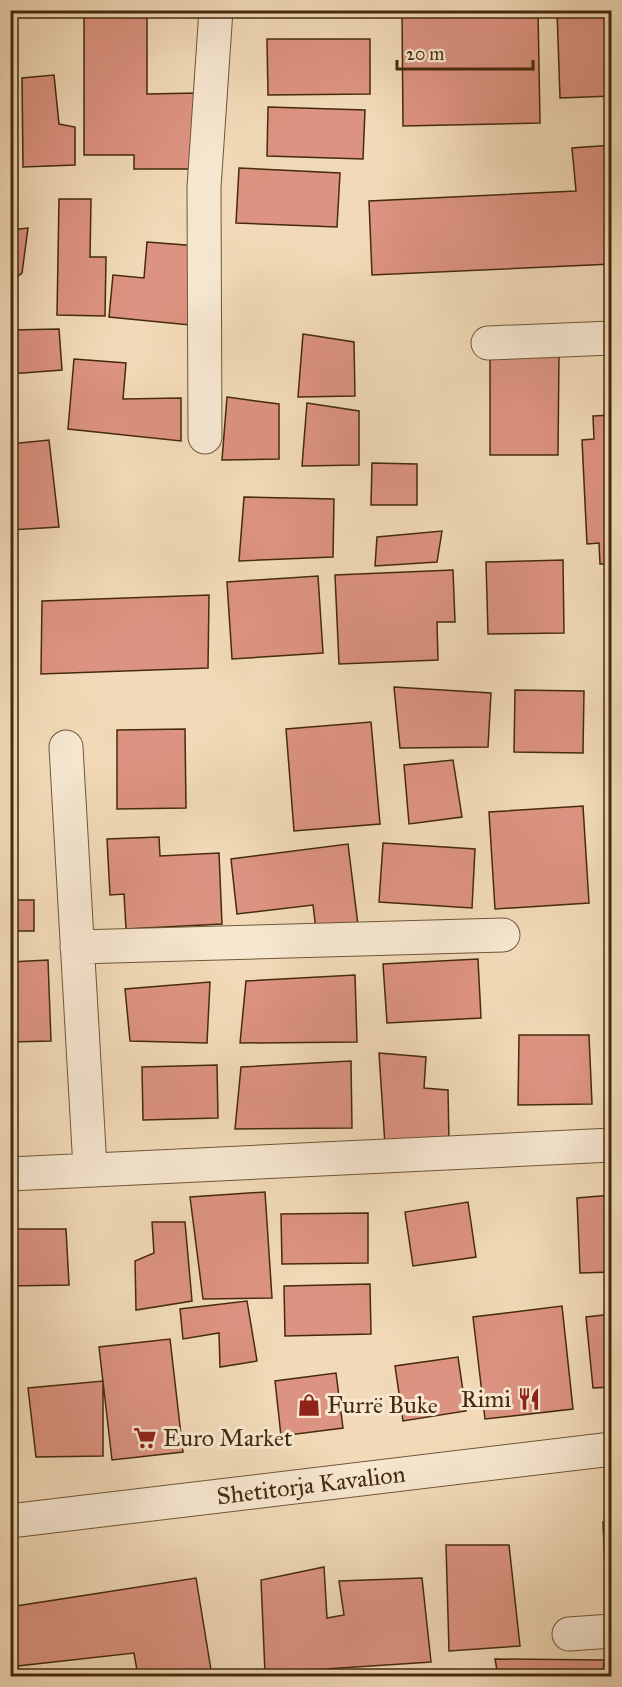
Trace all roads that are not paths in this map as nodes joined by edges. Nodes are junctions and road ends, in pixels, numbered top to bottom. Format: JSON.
{"nodes":[{"id":1,"x":216,"y":10,"type":"edge"},
{"id":2,"x":612,"y":338,"type":"edge"},
{"id":3,"x":488,"y":343,"type":"dead end"},
{"id":4,"x":205,"y":437,"type":"dead end"},
{"id":5,"x":66,"y":747,"type":"dead end"},
{"id":6,"x":503,"y":935,"type":"dead end"},
{"id":7,"x":77,"y":947,"type":"junction"},
{"id":8,"x":612,"y":1145,"type":"edge"},
{"id":9,"x":90,"y":1168,"type":"junction"},
{"id":10,"x":10,"y":1174,"type":"edge"},
{"id":11,"x":612,"y":1449,"type":"edge"},
{"id":12,"x":10,"y":1521,"type":"edge"},
{"id":13,"x":612,"y":1631,"type":"edge"},
{"id":14,"x":569,"y":1634,"type":"dead end"}],
"edges":[{"from":1,"to":4,"type":"street"},
{"from":2,"to":3,"type":"street"},
{"from":5,"to":7,"type":"street"},
{"from":6,"to":7,"type":"street"},
{"from":7,"to":9,"type":"street"},
{"from":8,"to":9,"type":"street"},
{"from":9,"to":10,"type":"street"},
{"from":11,"to":12,"type":"street","name":"Shetitorja Kavalion"},
{"from":13,"to":14,"type":"street"}]}
